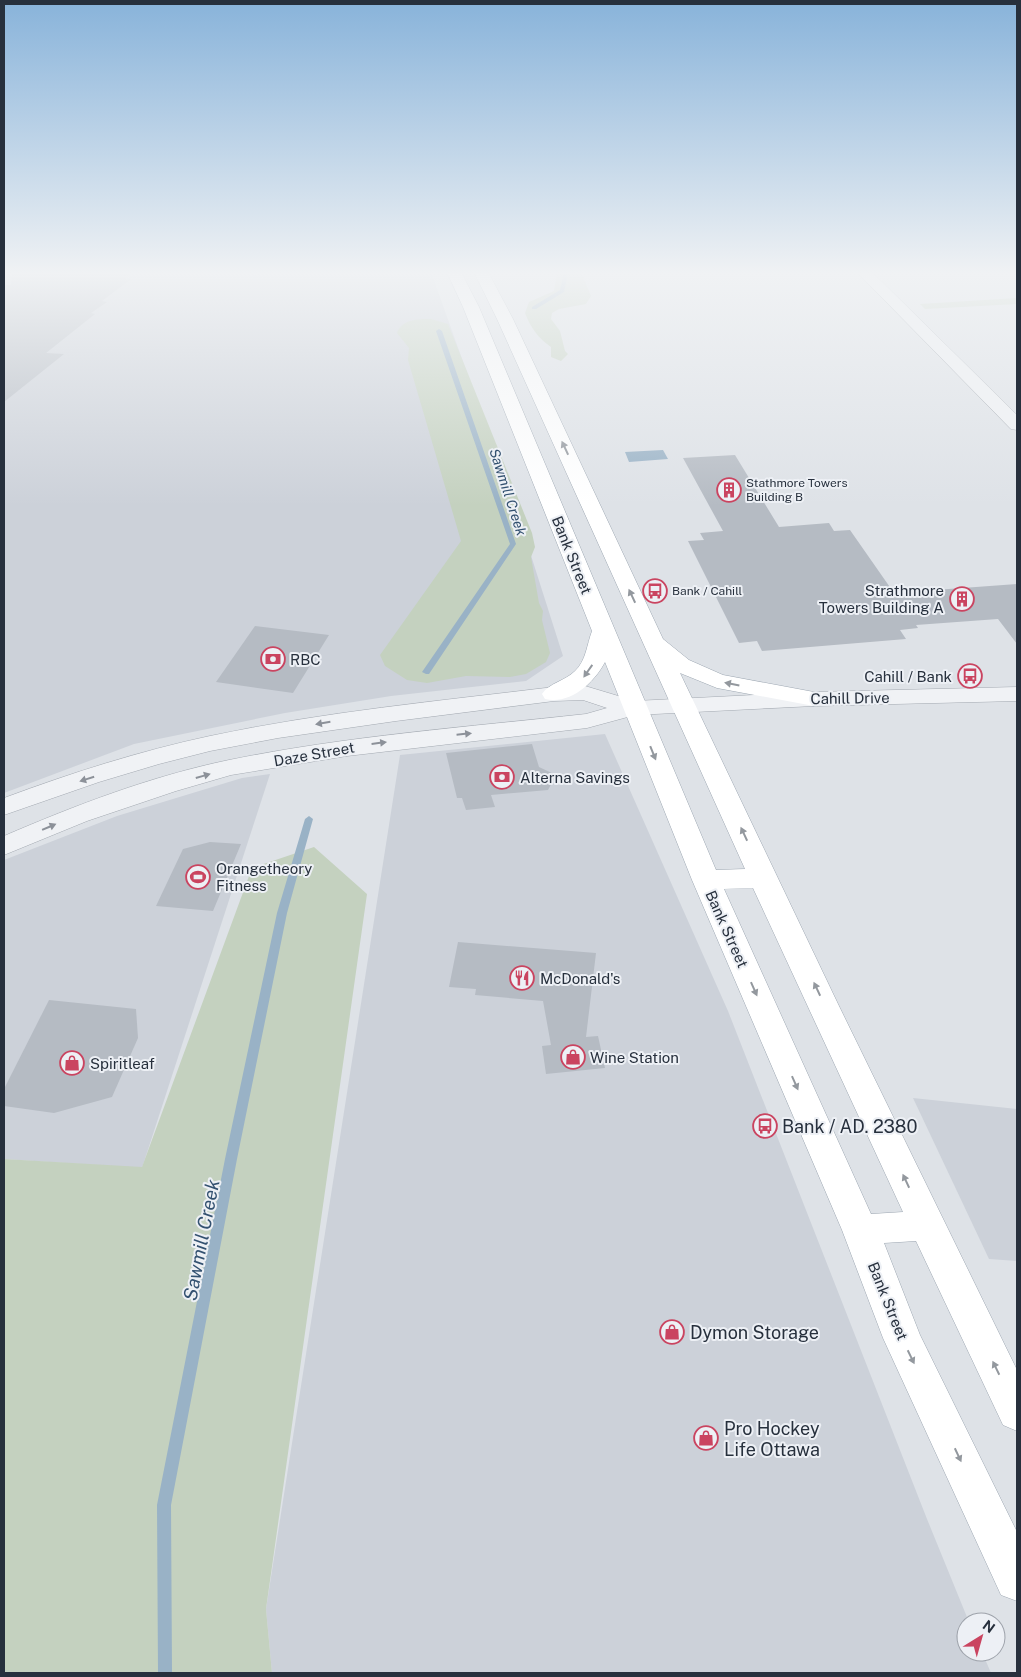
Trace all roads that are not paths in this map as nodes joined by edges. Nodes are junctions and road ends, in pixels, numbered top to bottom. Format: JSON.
{"nodes":[{"id":1,"x":489,"y":350,"type":"edge"},
{"id":2,"x":520,"y":350,"type":"edge"},
{"id":3,"x":942,"y":350,"type":"edge"},
{"id":4,"x":1017,"y":425,"type":"edge"},
{"id":5,"x":603,"y":632,"type":"junction"},
{"id":6,"x":652,"y":640,"type":"junction"},
{"id":7,"x":554,"y":694,"type":"junction"},
{"id":8,"x":1017,"y":694,"type":"edge"},
{"id":9,"x":814,"y":699,"type":"junction"},
{"id":10,"x":683,"y":706,"type":"junction"},
{"id":11,"x":634,"y":708,"type":"junction"},
{"id":12,"x":406,"y":712,"type":"junction"},
{"id":13,"x":416,"y":739,"type":"junction"},
{"id":14,"x":4,"y":807,"type":"edge"},
{"id":15,"x":4,"y":846,"type":"edge"},
{"id":16,"x":765,"y":878,"type":"junction"},
{"id":17,"x":706,"y":880,"type":"junction"},
{"id":18,"x":927,"y":1225,"type":"junction"},
{"id":19,"x":860,"y":1230,"type":"junction"},
{"id":20,"x":1017,"y":1412,"type":"edge"},
{"id":21,"x":1017,"y":1579,"type":"edge"}],
"edges":[{"from":1,"to":5,"type":"main road","name":"Bank Street"},
{"from":6,"to":2,"type":"main road","one_way":true},
{"from":3,"to":4,"type":"street"},
{"from":5,"to":7,"type":"main road","one_way":true},
{"from":5,"to":11,"type":"main road","name":"Bank Street"},
{"from":9,"to":6,"type":"main road","one_way":true},
{"from":6,"to":10,"type":"main road"},
{"from":7,"to":11,"type":"street","name":"Daze Street"},
{"from":7,"to":12,"type":"street","name":"Daze Street"},
{"from":8,"to":9,"type":"street","name":"Cahill Drive"},
{"from":9,"to":10,"type":"street","name":"Cahill Drive"},
{"from":10,"to":11,"type":"street","name":"Daze Street"},
{"from":16,"to":10,"type":"main road","one_way":true},
{"from":13,"to":11,"type":"street","name":"Daze Street","one_way":true},
{"from":11,"to":17,"type":"main road","name":"Bank Street","one_way":true},
{"from":12,"to":13,"type":"street"},
{"from":12,"to":14,"type":"street","name":"Daze Street","one_way":true},
{"from":15,"to":13,"type":"street","name":"Daze Street","one_way":true},
{"from":16,"to":17,"type":"main road"},
{"from":18,"to":16,"type":"main road","one_way":true},
{"from":17,"to":19,"type":"main road","name":"Bank Street","one_way":true},
{"from":18,"to":19,"type":"main road"},
{"from":20,"to":18,"type":"main road","one_way":true},
{"from":19,"to":21,"type":"main road","name":"Bank Street","one_way":true}]}
